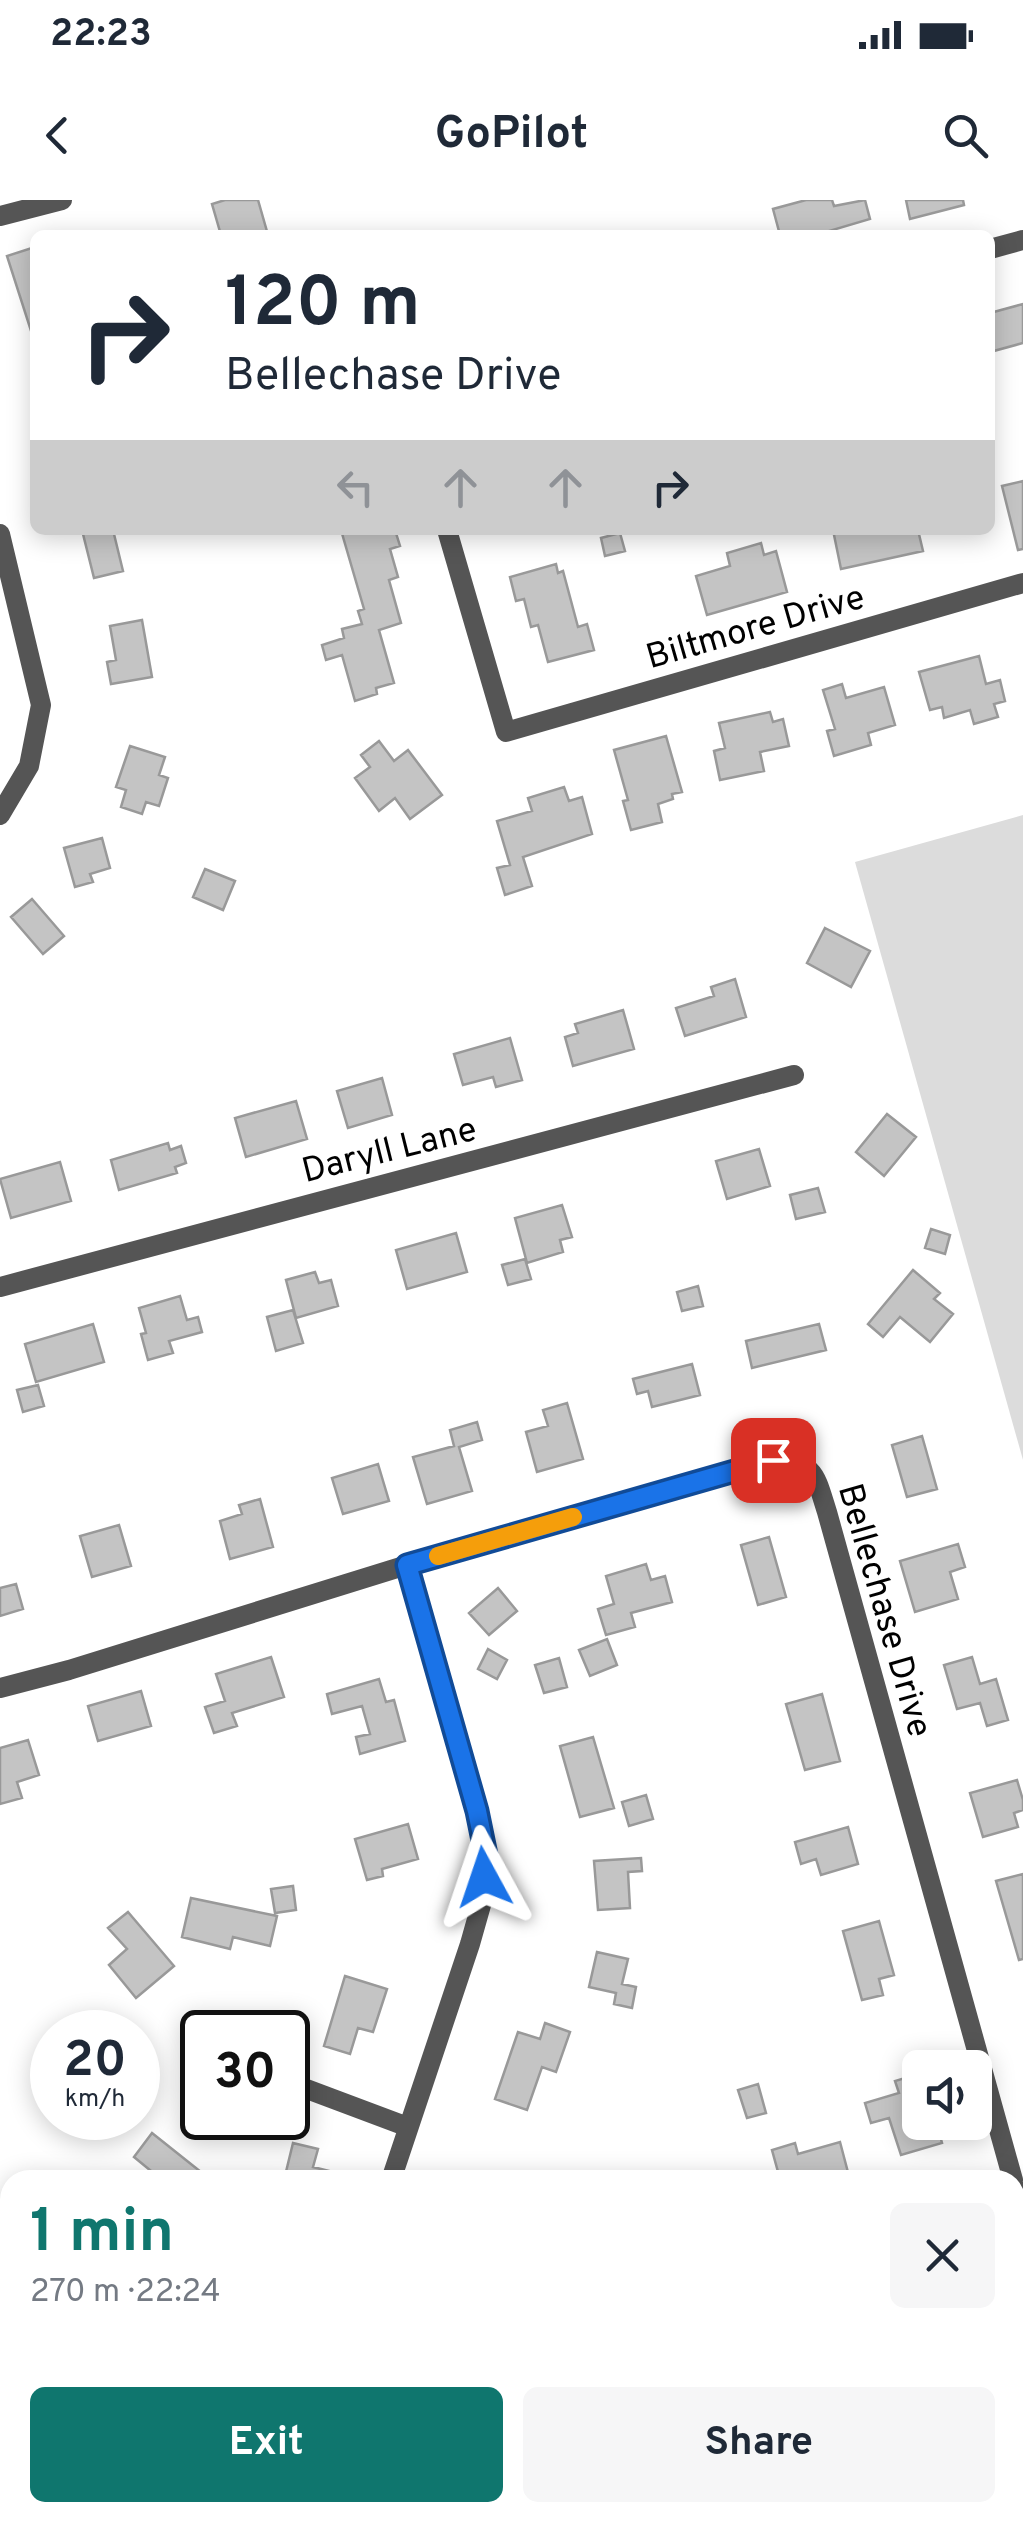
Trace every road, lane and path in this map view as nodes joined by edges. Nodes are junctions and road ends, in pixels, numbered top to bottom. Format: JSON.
{"nodes":[{"id":1,"x":62,"y":200,"type":"edge"},
{"id":2,"x":0,"y":216,"type":"edge"},
{"id":3,"x":1023,"y":240,"type":"edge"},
{"id":4,"x":995,"y":248,"type":"edge"},
{"id":5,"x":0,"y":534,"type":"edge"},
{"id":6,"x":448,"y":535,"type":"edge"},
{"id":7,"x":1023,"y":583,"type":"edge"},
{"id":8,"x":0,"y":815,"type":"edge"},
{"id":9,"x":794,"y":1075,"type":"dead end"},
{"id":10,"x":0,"y":1287,"type":"edge"},
{"id":11,"x":407,"y":1565,"type":"junction"},
{"id":12,"x":0,"y":1688,"type":"edge"},
{"id":13,"x":310,"y":2090,"type":"edge"},
{"id":14,"x":408,"y":2127,"type":"junction"},
{"id":15,"x":394,"y":2170,"type":"edge"},
{"id":16,"x":1010,"y":2170,"type":"edge"}],
"edges":[{"from":1,"to":2,"type":"street"},
{"from":3,"to":4,"type":"street"},
{"from":5,"to":8,"type":"street"},
{"from":6,"to":7,"type":"street","name":"Biltmore Drive"},
{"from":9,"to":10,"type":"street","name":"Daryll Lane"},
{"from":11,"to":12,"type":"street","name":"Bellechase Drive"},
{"from":11,"to":14,"type":"street"},
{"from":11,"to":16,"type":"street","name":"Bellechase Drive"},
{"from":13,"to":14,"type":"street"},
{"from":14,"to":15,"type":"street"}]}
